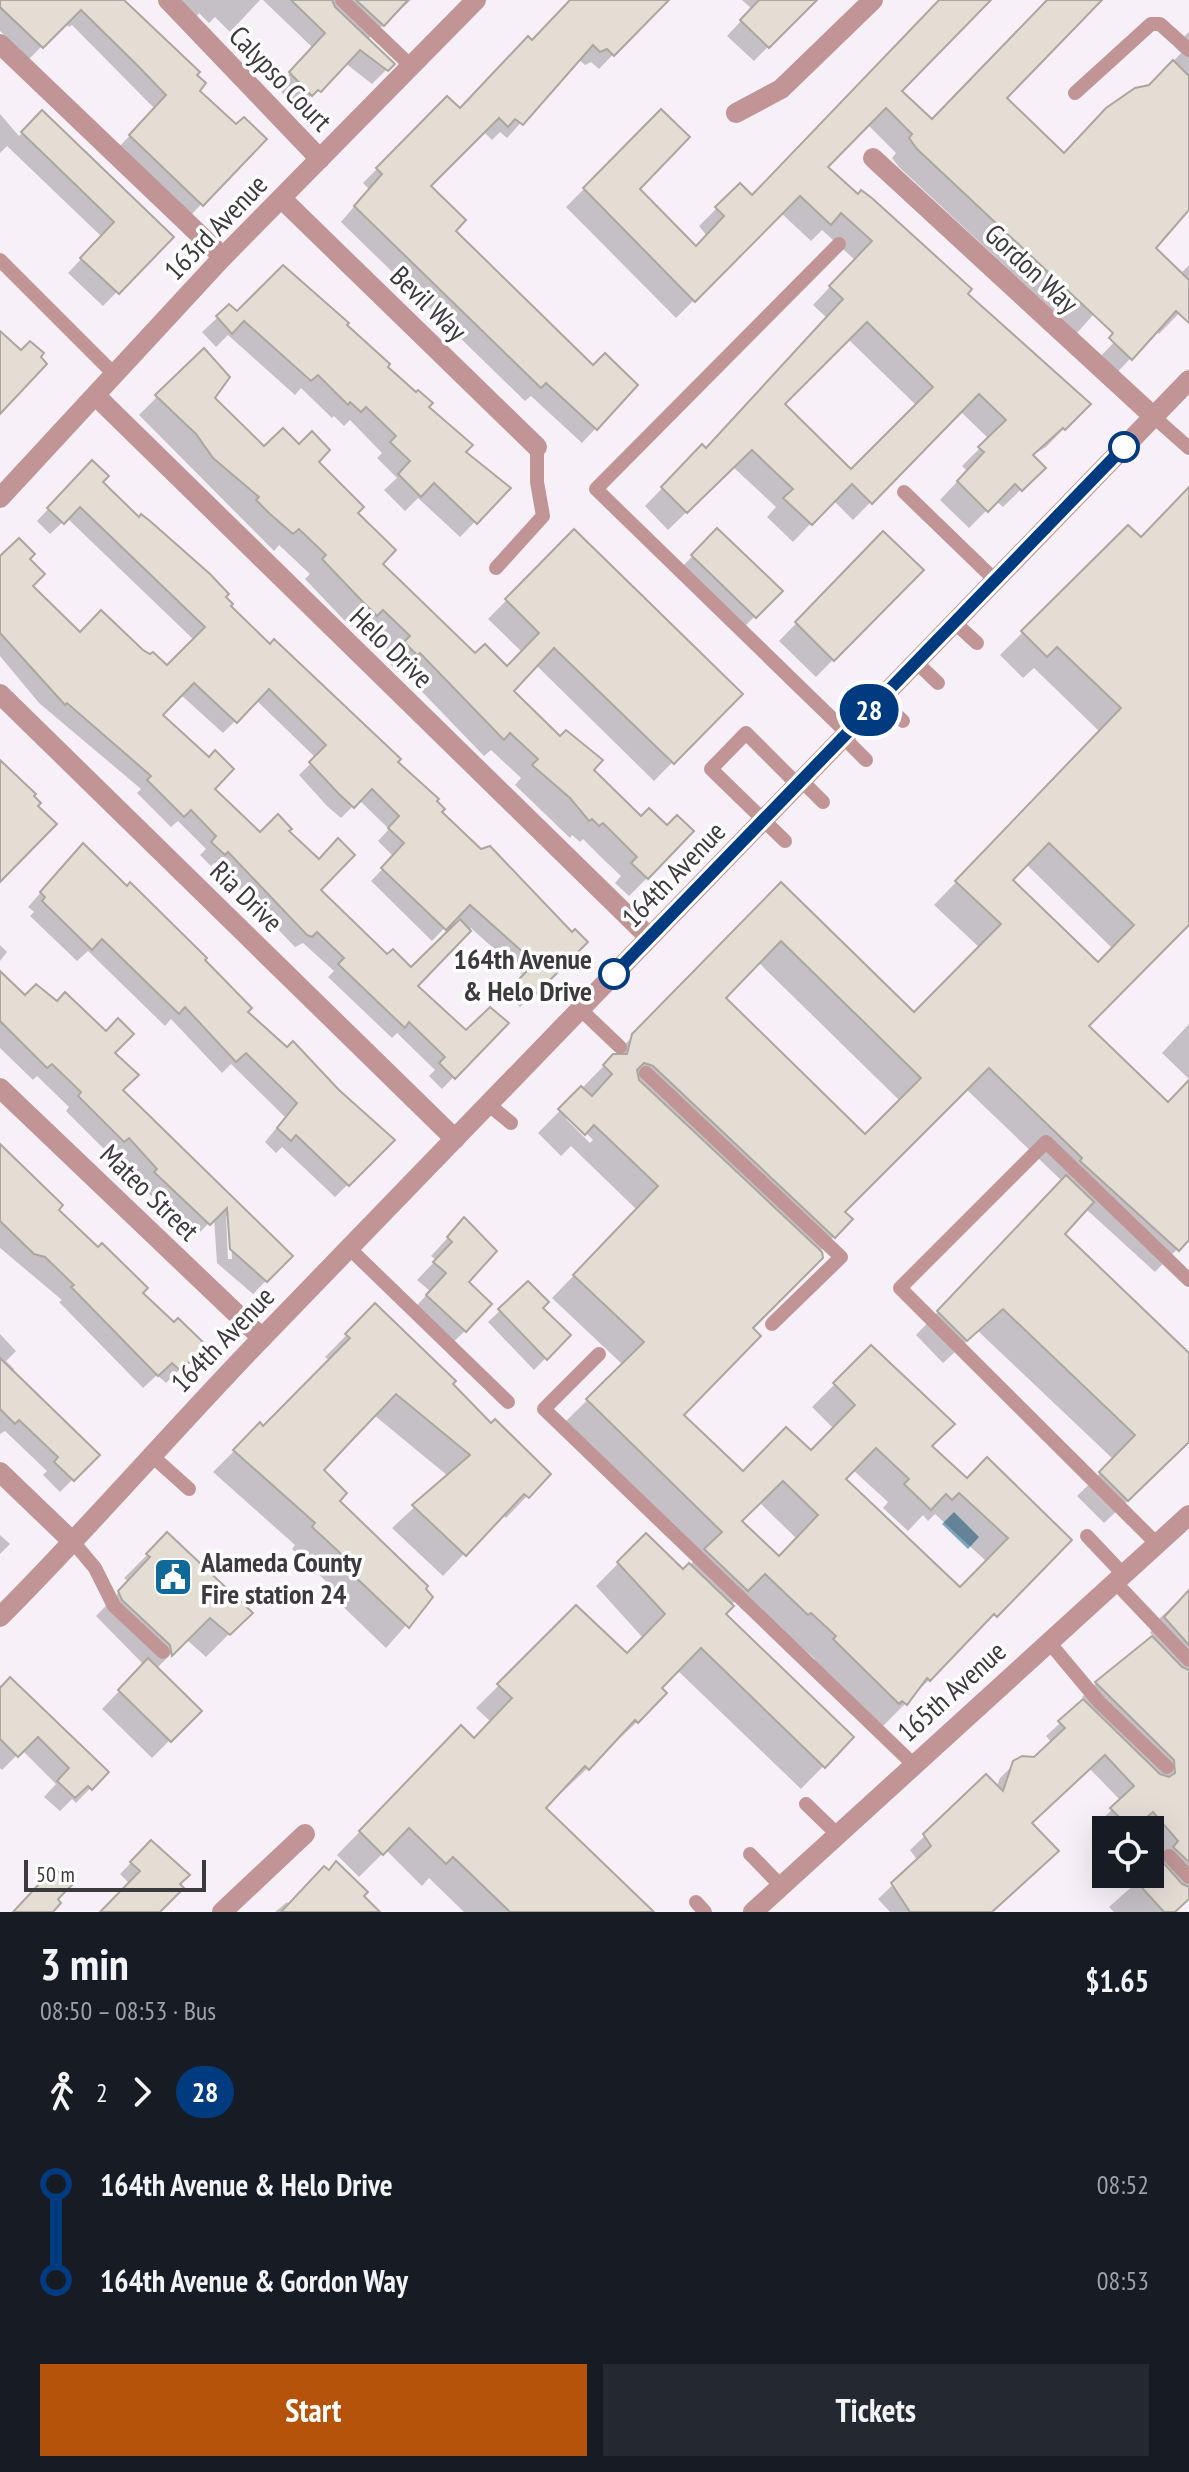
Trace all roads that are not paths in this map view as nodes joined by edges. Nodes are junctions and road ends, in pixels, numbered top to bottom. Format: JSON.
{"nodes":[{"id":1,"x":168,"y":0,"type":"edge"},
{"id":2,"x":342,"y":0,"type":"edge"},
{"id":3,"x":873,"y":0,"type":"edge"},
{"id":4,"x":474,"y":1,"type":"edge"},
{"id":5,"x":0,"y":44,"type":"edge"},
{"id":6,"x":1189,"y":50,"type":"edge"},
{"id":7,"x":411,"y":66,"type":"junction"},
{"id":8,"x":1075,"y":93,"type":"dead end"},
{"id":9,"x":736,"y":113,"type":"dead end"},
{"id":10,"x":873,"y":158,"type":"dead end"},
{"id":11,"x":320,"y":159,"type":"junction"},
{"id":12,"x":282,"y":199,"type":"junction"},
{"id":13,"x":839,"y":244,"type":"dead end"},
{"id":14,"x":223,"y":257,"type":"junction"},
{"id":15,"x":0,"y":260,"type":"edge"},
{"id":16,"x":114,"y":374,"type":"junction"},
{"id":17,"x":1189,"y":380,"type":"edge"},
{"id":18,"x":96,"y":396,"type":"junction"},
{"id":19,"x":1154,"y":417,"type":"junction"},
{"id":20,"x":537,"y":447,"type":"joint"},
{"id":21,"x":1189,"y":448,"type":"edge"},
{"id":22,"x":904,"y":492,"type":"dead end"},
{"id":23,"x":0,"y":498,"type":"edge"},
{"id":24,"x":496,"y":568,"type":"dead end"},
{"id":25,"x":995,"y":580,"type":"junction"},
{"id":26,"x":954,"y":622,"type":"junction"},
{"id":27,"x":977,"y":643,"type":"dead end"},
{"id":28,"x":916,"y":662,"type":"junction"},
{"id":29,"x":938,"y":683,"type":"dead end"},
{"id":30,"x":0,"y":694,"type":"edge"},
{"id":31,"x":880,"y":699,"type":"junction"},
{"id":32,"x":903,"y":721,"type":"dead end"},
{"id":33,"x":845,"y":735,"type":"junction"},
{"id":34,"x":866,"y":760,"type":"dead end"},
{"id":35,"x":800,"y":783,"type":"junction"},
{"id":36,"x":823,"y":802,"type":"dead end"},
{"id":37,"x":764,"y":821,"type":"junction"},
{"id":38,"x":785,"y":841,"type":"dead end"},
{"id":39,"x":649,"y":937,"type":"junction"},
{"id":40,"x":580,"y":1009,"type":"junction"},
{"id":41,"x":620,"y":1047,"type":"dead end"},
{"id":42,"x":646,"y":1073,"type":"dead end"},
{"id":43,"x":0,"y":1088,"type":"edge"},
{"id":44,"x":488,"y":1104,"type":"junction"},
{"id":45,"x":511,"y":1123,"type":"dead end"},
{"id":46,"x":455,"y":1139,"type":"junction"},
{"id":47,"x":349,"y":1248,"type":"junction"},
{"id":48,"x":1189,"y":1280,"type":"edge"},
{"id":49,"x":772,"y":1324,"type":"dead end"},
{"id":50,"x":262,"y":1338,"type":"junction"},
{"id":51,"x":599,"y":1354,"type":"dead end"},
{"id":52,"x":508,"y":1402,"type":"dead end"},
{"id":53,"x":150,"y":1454,"type":"junction"},
{"id":54,"x":0,"y":1472,"type":"edge"},
{"id":55,"x":189,"y":1489,"type":"dead end"},
{"id":56,"x":1189,"y":1515,"type":"edge"},
{"id":57,"x":1087,"y":1536,"type":"dead end"},
{"id":58,"x":74,"y":1543,"type":"junction"},
{"id":59,"x":1157,"y":1544,"type":"junction"},
{"id":60,"x":1119,"y":1578,"type":"junction"},
{"id":61,"x":0,"y":1617,"type":"edge"},
{"id":62,"x":1048,"y":1641,"type":"junction"},
{"id":63,"x":163,"y":1652,"type":"dead end"},
{"id":64,"x":1189,"y":1660,"type":"edge"},
{"id":65,"x":913,"y":1764,"type":"junction"},
{"id":66,"x":1167,"y":1767,"type":"dead end"},
{"id":67,"x":806,"y":1804,"type":"dead end"},
{"id":68,"x":305,"y":1834,"type":"dead end"},
{"id":69,"x":838,"y":1835,"type":"junction"},
{"id":70,"x":750,"y":1854,"type":"dead end"},
{"id":71,"x":1169,"y":1856,"type":"dead end"},
{"id":72,"x":1189,"y":1877,"type":"edge"},
{"id":73,"x":781,"y":1886,"type":"junction"},
{"id":74,"x":222,"y":1912,"type":"edge"},
{"id":75,"x":753,"y":1912,"type":"edge"}],
"edges":[{"from":1,"to":11,"type":"street","name":"Calypso Court"},
{"from":2,"to":7,"type":"lane"},
{"from":3,"to":9,"type":"street"},
{"from":4,"to":7,"type":"street","name":"163rd Avenue"},
{"from":5,"to":14,"type":"street"},
{"from":6,"to":8,"type":"lane"},
{"from":7,"to":11,"type":"street","name":"163rd Avenue"},
{"from":10,"to":19,"type":"street","name":"Gordon Way"},
{"from":11,"to":12,"type":"street","name":"163rd Avenue"},
{"from":12,"to":14,"type":"street","name":"163rd Avenue"},
{"from":12,"to":20,"type":"street","name":"Bevil Way"},
{"from":13,"to":33,"type":"lane"},
{"from":14,"to":16,"type":"street","name":"163rd Avenue"},
{"from":15,"to":16,"type":"lane"},
{"from":16,"to":18,"type":"street","name":"163rd Avenue"},
{"from":17,"to":19,"type":"street","name":"164th Avenue"},
{"from":18,"to":23,"type":"street","name":"163rd Avenue"},
{"from":18,"to":39,"type":"street","name":"Helo Drive"},
{"from":19,"to":21,"type":"lane"},
{"from":19,"to":25,"type":"street","name":"164th Avenue"},
{"from":20,"to":24,"type":"lane"},
{"from":22,"to":25,"type":"lane"},
{"from":25,"to":26,"type":"street","name":"164th Avenue"},
{"from":26,"to":27,"type":"lane"},
{"from":26,"to":28,"type":"street","name":"164th Avenue"},
{"from":28,"to":29,"type":"lane"},
{"from":28,"to":31,"type":"street","name":"164th Avenue"},
{"from":30,"to":46,"type":"street","name":"Ria Drive"},
{"from":31,"to":32,"type":"lane"},
{"from":31,"to":33,"type":"street","name":"164th Avenue"},
{"from":33,"to":34,"type":"lane"},
{"from":33,"to":35,"type":"street","name":"164th Avenue"},
{"from":35,"to":36,"type":"lane"},
{"from":35,"to":37,"type":"street","name":"164th Avenue"},
{"from":35,"to":37,"type":"lane"},
{"from":37,"to":38,"type":"lane"},
{"from":37,"to":39,"type":"street","name":"164th Avenue"},
{"from":39,"to":40,"type":"street","name":"164th Avenue"},
{"from":40,"to":41,"type":"lane"},
{"from":40,"to":44,"type":"street","name":"164th Avenue"},
{"from":42,"to":49,"type":"lane"},
{"from":43,"to":50,"type":"street","name":"Mateo Street"},
{"from":44,"to":45,"type":"lane"},
{"from":44,"to":46,"type":"street","name":"164th Avenue"},
{"from":46,"to":47,"type":"street","name":"164th Avenue"},
{"from":47,"to":50,"type":"street","name":"164th Avenue"},
{"from":47,"to":52,"type":"lane"},
{"from":48,"to":59,"type":"lane"},
{"from":50,"to":53,"type":"street","name":"164th Avenue"},
{"from":51,"to":65,"type":"lane"},
{"from":53,"to":55,"type":"lane"},
{"from":53,"to":58,"type":"street","name":"164th Avenue"},
{"from":54,"to":58,"type":"street"},
{"from":56,"to":59,"type":"street","name":"165th Avenue"},
{"from":57,"to":60,"type":"lane"},
{"from":58,"to":61,"type":"street","name":"164th Avenue"},
{"from":58,"to":63,"type":"lane"},
{"from":59,"to":60,"type":"street","name":"165th Avenue"},
{"from":60,"to":62,"type":"street","name":"165th Avenue"},
{"from":60,"to":64,"type":"lane"},
{"from":62,"to":65,"type":"street","name":"165th Avenue"},
{"from":62,"to":66,"type":"lane"},
{"from":65,"to":69,"type":"street","name":"165th Avenue"},
{"from":67,"to":69,"type":"lane"},
{"from":68,"to":74,"type":"street"},
{"from":69,"to":73,"type":"street","name":"165th Avenue"},
{"from":70,"to":73,"type":"lane"},
{"from":71,"to":72,"type":"lane"},
{"from":73,"to":75,"type":"street","name":"165th Avenue"}]}
